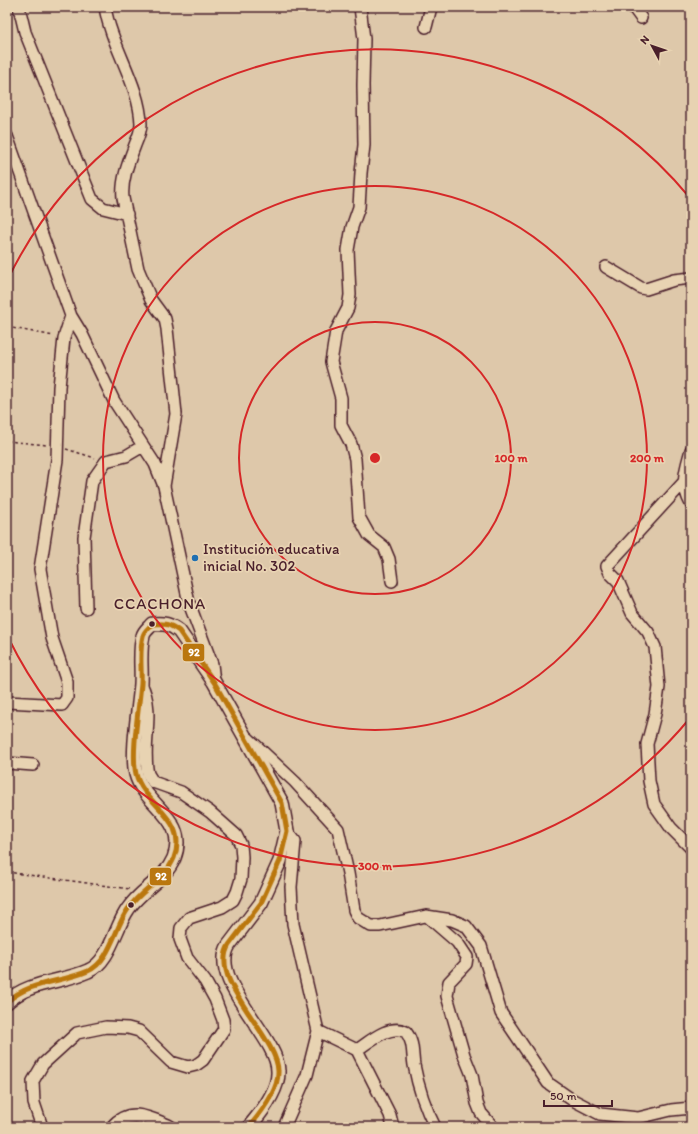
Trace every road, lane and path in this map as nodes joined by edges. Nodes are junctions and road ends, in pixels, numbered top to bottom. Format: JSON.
{"nodes":[{"id":1,"x":19,"y":7,"type":"edge"},
{"id":2,"x":105,"y":7,"type":"edge"},
{"id":3,"x":360,"y":7,"type":"edge"},
{"id":4,"x":431,"y":7,"type":"edge"},
{"id":5,"x":633,"y":7,"type":"edge"},
{"id":6,"x":641,"y":18,"type":"dead end"},
{"id":7,"x":426,"y":27,"type":"dead end"},
{"id":8,"x":7,"y":136,"type":"edge"},
{"id":9,"x":127,"y":214,"type":"junction"},
{"id":10,"x":606,"y":267,"type":"dead end"},
{"id":11,"x":691,"y":278,"type":"edge"},
{"id":12,"x":71,"y":316,"type":"junction"},
{"id":13,"x":7,"y":327,"type":"edge"},
{"id":14,"x":64,"y":338,"type":"junction"},
{"id":15,"x":143,"y":446,"type":"junction"},
{"id":16,"x":691,"y":450,"type":"edge"},
{"id":17,"x":684,"y":482,"type":"junction"},
{"id":18,"x":164,"y":486,"type":"junction"},
{"id":19,"x":691,"y":504,"type":"edge"},
{"id":20,"x":392,"y":580,"type":"dead end"},
{"id":21,"x":86,"y":608,"type":"dead end"},
{"id":22,"x":214,"y":682,"type":"junction"},
{"id":23,"x":141,"y":684,"type":"junction"},
{"id":24,"x":7,"y":702,"type":"edge"},
{"id":25,"x":241,"y":732,"type":"junction"},
{"id":26,"x":7,"y":763,"type":"edge"},
{"id":27,"x":33,"y":765,"type":"dead end"},
{"id":28,"x":287,"y":831,"type":"junction"},
{"id":29,"x":691,"y":848,"type":"edge"},
{"id":30,"x":7,"y":872,"type":"edge"},
{"id":31,"x":145,"y":891,"type":"junction"},
{"id":32,"x":426,"y":916,"type":"junction"},
{"id":33,"x":7,"y":1002,"type":"edge"},
{"id":34,"x":318,"y":1031,"type":"junction"},
{"id":35,"x":357,"y":1050,"type":"junction"},
{"id":36,"x":691,"y":1108,"type":"edge"},
{"id":37,"x":42,"y":1127,"type":"edge"},
{"id":38,"x":114,"y":1127,"type":"edge"},
{"id":39,"x":170,"y":1127,"type":"edge"},
{"id":40,"x":249,"y":1127,"type":"edge"},
{"id":41,"x":284,"y":1127,"type":"edge"},
{"id":42,"x":392,"y":1127,"type":"edge"},
{"id":43,"x":435,"y":1127,"type":"edge"},
{"id":44,"x":493,"y":1127,"type":"edge"}],
"edges":[{"from":1,"to":9,"type":"street"},
{"from":2,"to":9,"type":"street"},
{"from":3,"to":20,"type":"street"},
{"from":4,"to":7,"type":"street"},
{"from":5,"to":6,"type":"street"},
{"from":8,"to":12,"type":"street"},
{"from":9,"to":18,"type":"street"},
{"from":10,"to":11,"type":"street"},
{"from":12,"to":14,"type":"street"},
{"from":12,"to":15,"type":"street"},
{"from":13,"to":14,"type":"path"},
{"from":14,"to":24,"type":"street"},
{"from":15,"to":18,"type":"street"},
{"from":15,"to":21,"type":"street"},
{"from":16,"to":17,"type":"street"},
{"from":17,"to":19,"type":"street"},
{"from":17,"to":29,"type":"street"},
{"from":18,"to":22,"type":"street"},
{"from":22,"to":23,"type":"main road"},
{"from":22,"to":25,"type":"main road"},
{"from":23,"to":31,"type":"main road"},
{"from":23,"to":37,"type":"street"},
{"from":25,"to":28,"type":"main road"},
{"from":25,"to":32,"type":"street"},
{"from":26,"to":27,"type":"street"},
{"from":28,"to":34,"type":"street"},
{"from":28,"to":40,"type":"main road"},
{"from":30,"to":31,"type":"path"},
{"from":31,"to":33,"type":"main road"},
{"from":32,"to":36,"type":"street"},
{"from":32,"to":44,"type":"street"},
{"from":34,"to":35,"type":"street"},
{"from":34,"to":41,"type":"street"},
{"from":35,"to":42,"type":"street"},
{"from":35,"to":43,"type":"street"},
{"from":38,"to":39,"type":"main road"}]}
